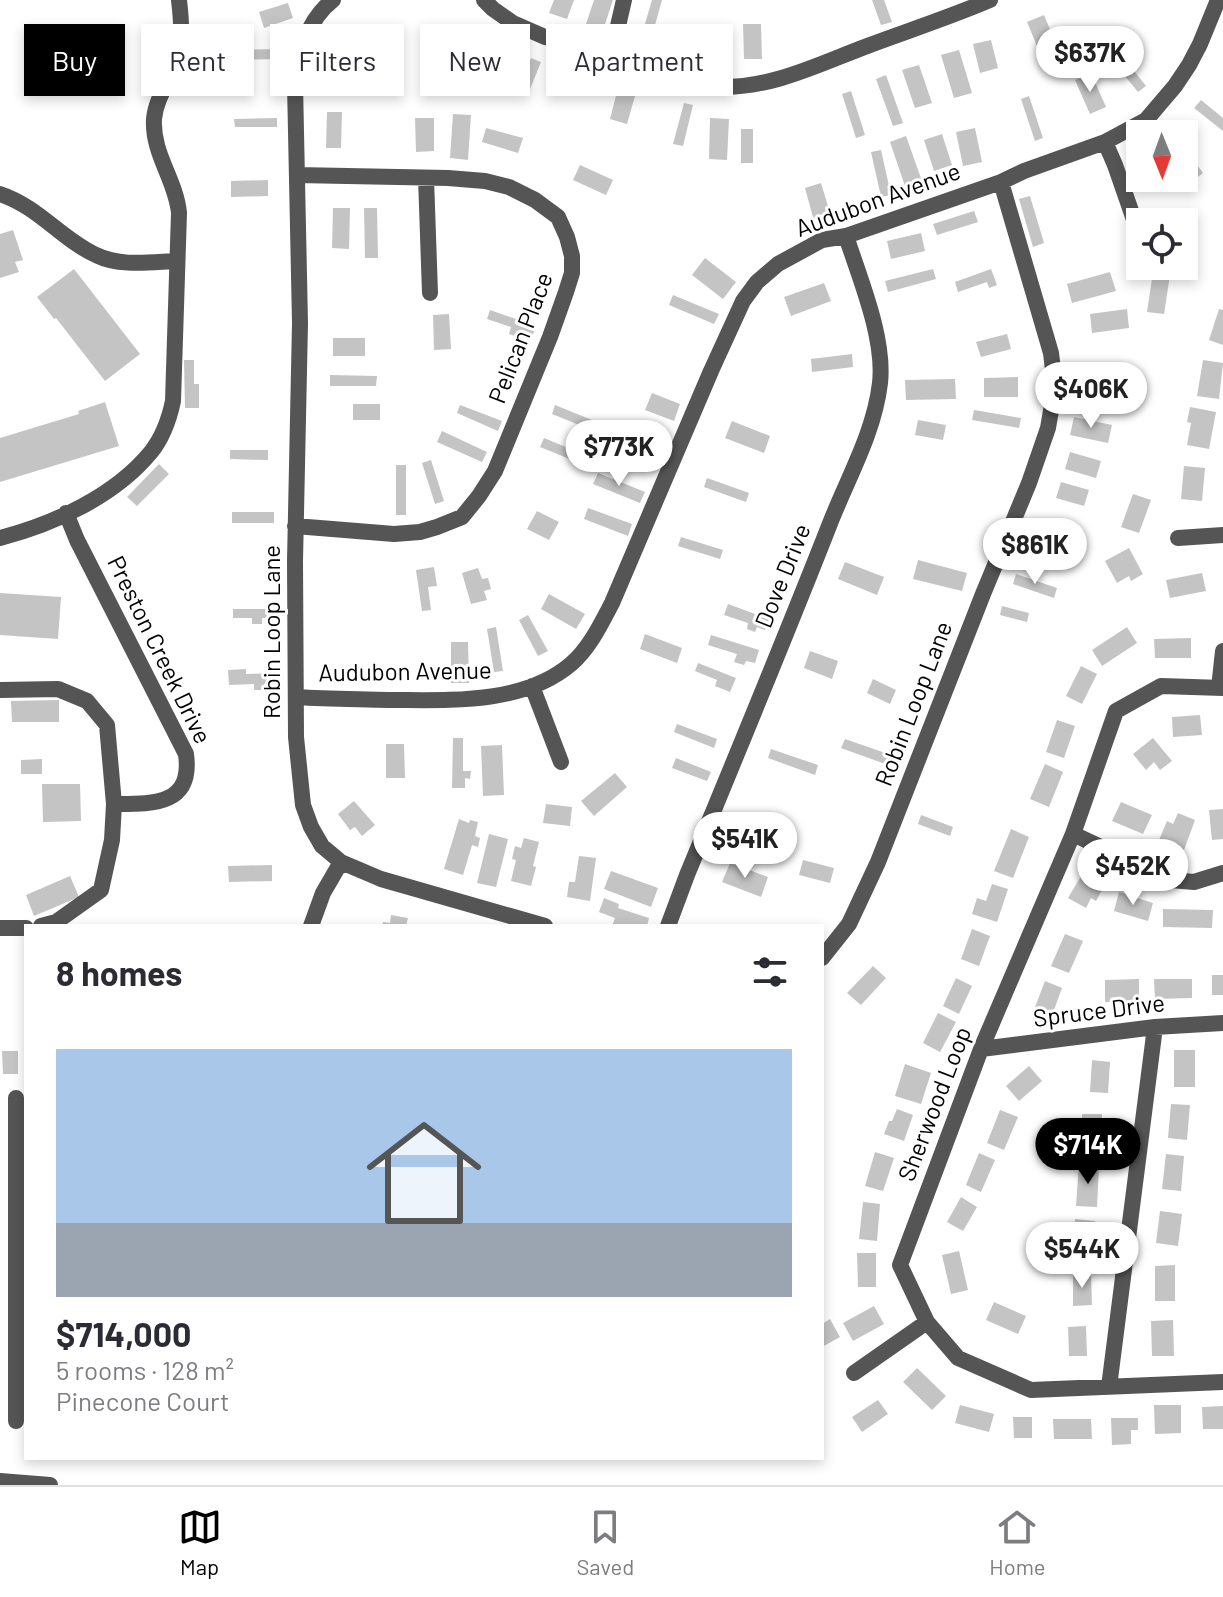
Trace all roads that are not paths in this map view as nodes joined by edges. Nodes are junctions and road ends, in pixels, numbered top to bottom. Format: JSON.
{"nodes":[{"id":1,"x":179,"y":0,"type":"edge"},
{"id":2,"x":484,"y":0,"type":"edge"},
{"id":3,"x":624,"y":0,"type":"edge"},
{"id":4,"x":990,"y":0,"type":"edge"},
{"id":5,"x":1218,"y":0,"type":"edge"},
{"id":6,"x":330,"y":1,"type":"edge"},
{"id":7,"x":618,"y":24,"type":"edge"},
{"id":8,"x":546,"y":37,"type":"edge"},
{"id":9,"x":733,"y":87,"type":"edge"},
{"id":10,"x":1105,"y":142,"type":"junction"},
{"id":11,"x":297,"y":175,"type":"junction"},
{"id":12,"x":426,"y":178,"type":"junction"},
{"id":13,"x":1001,"y":182,"type":"junction"},
{"id":14,"x":0,"y":194,"type":"edge"},
{"id":15,"x":1130,"y":208,"type":"edge"},
{"id":16,"x":846,"y":236,"type":"junction"},
{"id":17,"x":177,"y":261,"type":"junction"},
{"id":18,"x":430,"y":293,"type":"dead end"},
{"id":19,"x":66,"y":513,"type":"junction"},
{"id":20,"x":295,"y":526,"type":"junction"},
{"id":21,"x":1223,"y":535,"type":"edge"},
{"id":22,"x":0,"y":538,"type":"edge"},
{"id":23,"x":1178,"y":538,"type":"dead end"},
{"id":24,"x":1223,"y":651,"type":"edge"},
{"id":25,"x":532,"y":686,"type":"junction"},
{"id":26,"x":1221,"y":688,"type":"edge"},
{"id":27,"x":0,"y":690,"type":"edge"},
{"id":28,"x":297,"y":697,"type":"junction"},
{"id":29,"x":561,"y":762,"type":"dead end"},
{"id":30,"x":114,"y":804,"type":"junction"},
{"id":31,"x":1073,"y":834,"type":"junction"},
{"id":32,"x":341,"y":862,"type":"junction"},
{"id":33,"x":1223,"y":873,"type":"edge"},
{"id":34,"x":48,"y":924,"type":"edge"},
{"id":35,"x":312,"y":924,"type":"edge"},
{"id":36,"x":538,"y":924,"type":"edge"},
{"id":37,"x":669,"y":924,"type":"edge"},
{"id":38,"x":0,"y":928,"type":"edge"},
{"id":39,"x":24,"y":928,"type":"edge"},
{"id":40,"x":824,"y":955,"type":"edge"},
{"id":41,"x":1223,"y":1023,"type":"edge"},
{"id":42,"x":1155,"y":1027,"type":"junction"},
{"id":43,"x":981,"y":1049,"type":"junction"},
{"id":44,"x":14,"y":1097,"type":"edge"},
{"id":45,"x":927,"y":1322,"type":"junction"},
{"id":46,"x":14,"y":1340,"type":"edge"},
{"id":47,"x":854,"y":1373,"type":"dead end"},
{"id":48,"x":1223,"y":1382,"type":"edge"},
{"id":49,"x":1109,"y":1387,"type":"junction"},
{"id":50,"x":16,"y":1421,"type":"dead end"},
{"id":51,"x":0,"y":1481,"type":"edge"},
{"id":52,"x":50,"y":1485,"type":"edge"}],
"edges":[{"from":1,"to":17,"type":"street"},
{"from":2,"to":8,"type":"street"},
{"from":3,"to":7,"type":"street"},
{"from":4,"to":9,"type":"street"},
{"from":5,"to":10,"type":"street","name":"Audubon Avenue"},
{"from":6,"to":11,"type":"street","name":"Robin Loop Lane"},
{"from":10,"to":13,"type":"street","name":"Audubon Avenue"},
{"from":10,"to":15,"type":"street"},
{"from":11,"to":12,"type":"street","name":"Pelican Place"},
{"from":11,"to":20,"type":"street","name":"Robin Loop Lane"},
{"from":12,"to":18,"type":"street"},
{"from":12,"to":20,"type":"street","name":"Pelican Place"},
{"from":13,"to":16,"type":"street","name":"Audubon Avenue"},
{"from":13,"to":40,"type":"street","name":"Robin Loop Lane"},
{"from":14,"to":17,"type":"street"},
{"from":16,"to":25,"type":"street","name":"Audubon Avenue"},
{"from":16,"to":37,"type":"street","name":"Dove Drive"},
{"from":17,"to":19,"type":"street"},
{"from":19,"to":22,"type":"street"},
{"from":19,"to":30,"type":"street","name":"Preston Creek Drive"},
{"from":20,"to":28,"type":"street","name":"Robin Loop Lane"},
{"from":21,"to":23,"type":"street"},
{"from":24,"to":26,"type":"street"},
{"from":25,"to":28,"type":"street","name":"Audubon Avenue"},
{"from":25,"to":29,"type":"street"},
{"from":26,"to":31,"type":"street","name":"Sherwood Loop"},
{"from":27,"to":30,"type":"street"},
{"from":28,"to":32,"type":"street","name":"Robin Loop Lane"},
{"from":30,"to":34,"type":"street"},
{"from":31,"to":33,"type":"street"},
{"from":31,"to":43,"type":"street","name":"Sherwood Loop"},
{"from":32,"to":35,"type":"street"},
{"from":32,"to":36,"type":"street","name":"Robin Loop Lane"},
{"from":38,"to":39,"type":"street"},
{"from":41,"to":42,"type":"street","name":"Spruce Drive"},
{"from":42,"to":43,"type":"street","name":"Spruce Drive"},
{"from":42,"to":49,"type":"street"},
{"from":43,"to":45,"type":"street","name":"Sherwood Loop"},
{"from":44,"to":46,"type":"street"},
{"from":45,"to":47,"type":"street"},
{"from":45,"to":49,"type":"street","name":"Sherwood Loop"},
{"from":46,"to":50,"type":"street"},
{"from":48,"to":49,"type":"street","name":"Sherwood Loop"},
{"from":51,"to":52,"type":"street"}]}
